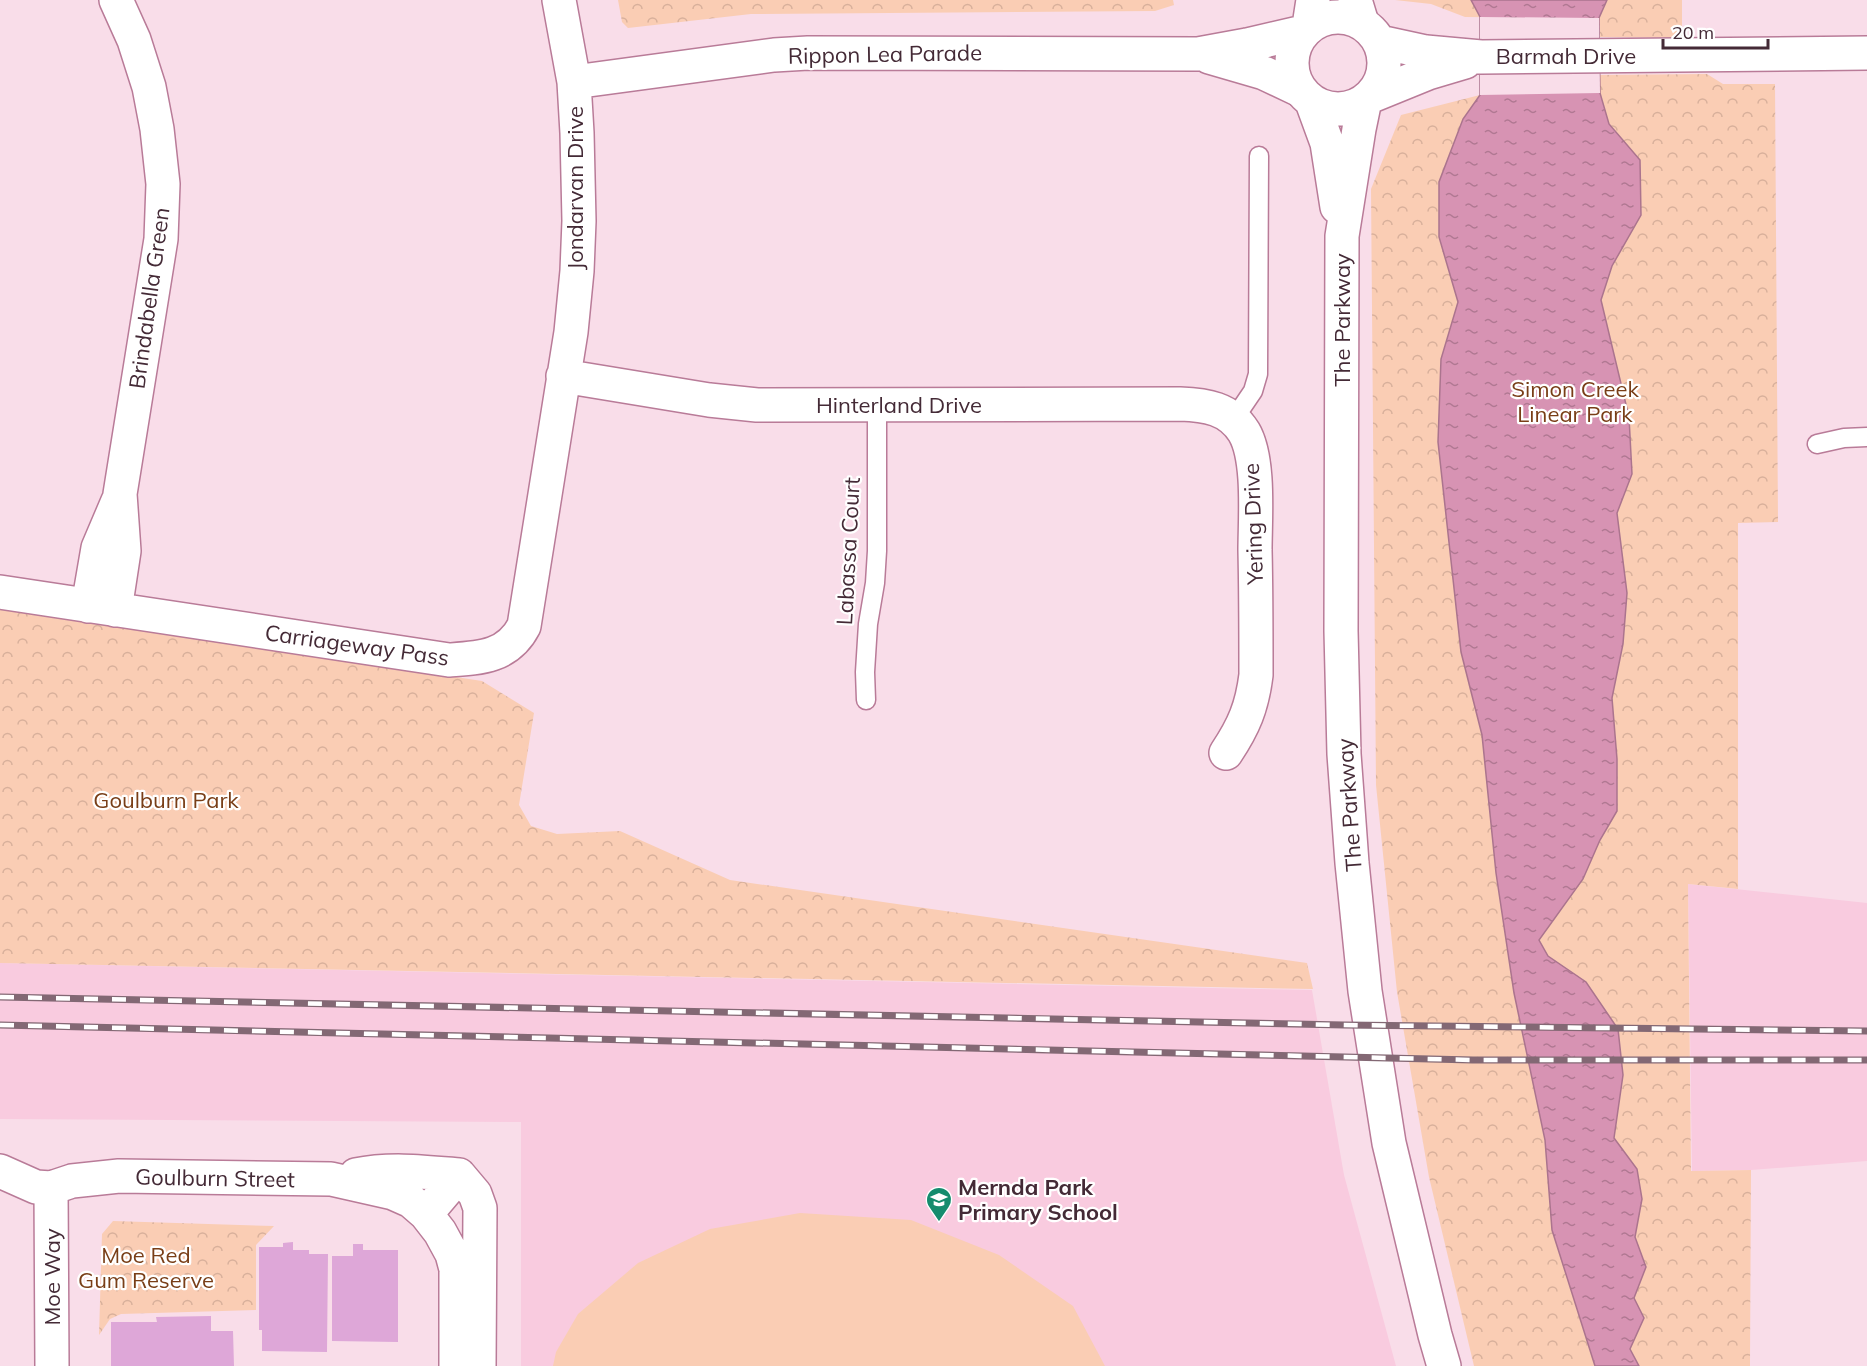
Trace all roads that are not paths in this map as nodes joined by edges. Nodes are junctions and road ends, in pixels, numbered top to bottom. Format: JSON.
{"nodes":[{"id":1,"x":116,"y":0,"type":"edge"},
{"id":2,"x":559,"y":0,"type":"edge"},
{"id":3,"x":1309,"y":19,"type":"edge"},
{"id":4,"x":1366,"y":22,"type":"edge"},
{"id":5,"x":1867,"y":53,"type":"edge"},
{"id":6,"x":1198,"y":54,"type":"junction"},
{"id":7,"x":1481,"y":57,"type":"junction"},
{"id":8,"x":574,"y":82,"type":"junction"},
{"id":9,"x":1306,"y":96,"type":"junction"},
{"id":10,"x":1367,"y":98,"type":"junction"},
{"id":11,"x":1258,"y":156,"type":"dead end"},
{"id":12,"x":1342,"y":236,"type":"junction"},
{"id":13,"x":563,"y":376,"type":"junction"},
{"id":14,"x":877,"y":405,"type":"junction"},
{"id":15,"x":1234,"y":419,"type":"junction"},
{"id":16,"x":1867,"y":437,"type":"edge"},
{"id":17,"x":1817,"y":444,"type":"dead end"},
{"id":18,"x":0,"y":592,"type":"edge"},
{"id":19,"x":102,"y":608,"type":"junction"},
{"id":20,"x":866,"y":700,"type":"dead end"},
{"id":21,"x":1226,"y":753,"type":"dead end"},
{"id":22,"x":0,"y":1171,"type":"edge"},
{"id":23,"x":459,"y":1175,"type":"junction"},
{"id":24,"x":331,"y":1179,"type":"junction"},
{"id":25,"x":51,"y":1188,"type":"junction"},
{"id":26,"x":426,"y":1214,"type":"junction"},
{"id":27,"x":52,"y":1366,"type":"edge"},
{"id":28,"x":456,"y":1366,"type":"edge"},
{"id":29,"x":479,"y":1366,"type":"edge"},
{"id":30,"x":1444,"y":1366,"type":"edge"}],
"edges":[{"from":1,"to":19,"type":"street","name":"Brindabella Green"},
{"from":2,"to":8,"type":"street","name":"Jondarvan Drive"},
{"from":3,"to":4,"type":"street"},
{"from":3,"to":6,"type":"street","name":"Rippon Lea Parade"},
{"from":3,"to":9,"type":"street"},
{"from":4,"to":7,"type":"street","name":"Barmah Drive"},
{"from":4,"to":10,"type":"street"},
{"from":5,"to":7,"type":"street","name":"Barmah Drive"},
{"from":6,"to":8,"type":"street","name":"Rippon Lea Parade"},
{"from":6,"to":9,"type":"street","name":"Rippon Lea Parade"},
{"from":7,"to":10,"type":"street","name":"Barmah Drive"},
{"from":8,"to":13,"type":"street","name":"Jondarvan Drive"},
{"from":9,"to":10,"type":"street"},
{"from":9,"to":12,"type":"street","name":"The Parkway"},
{"from":10,"to":12,"type":"street","name":"The Parkway"},
{"from":11,"to":15,"type":"lane"},
{"from":12,"to":30,"type":"street","name":"The Parkway"},
{"from":13,"to":14,"type":"street","name":"Hinterland Drive"},
{"from":13,"to":19,"type":"street","name":"Carriageway Pass"},
{"from":14,"to":15,"type":"street","name":"Hinterland Drive"},
{"from":14,"to":20,"type":"lane","name":"Labassa Court"},
{"from":15,"to":21,"type":"street","name":"Yering Drive"},
{"from":16,"to":17,"type":"lane"},
{"from":18,"to":19,"type":"street","name":"Carriageway Pass"},
{"from":22,"to":25,"type":"street","name":"Goulburn Street"},
{"from":23,"to":24,"type":"street"},
{"from":23,"to":26,"type":"street"},
{"from":23,"to":29,"type":"street"},
{"from":24,"to":25,"type":"street","name":"Goulburn Street"},
{"from":24,"to":26,"type":"street","name":"Goulburn Street"},
{"from":25,"to":27,"type":"street","name":"Moe Way"},
{"from":26,"to":28,"type":"street","name":"Goulburn Street"}]}
